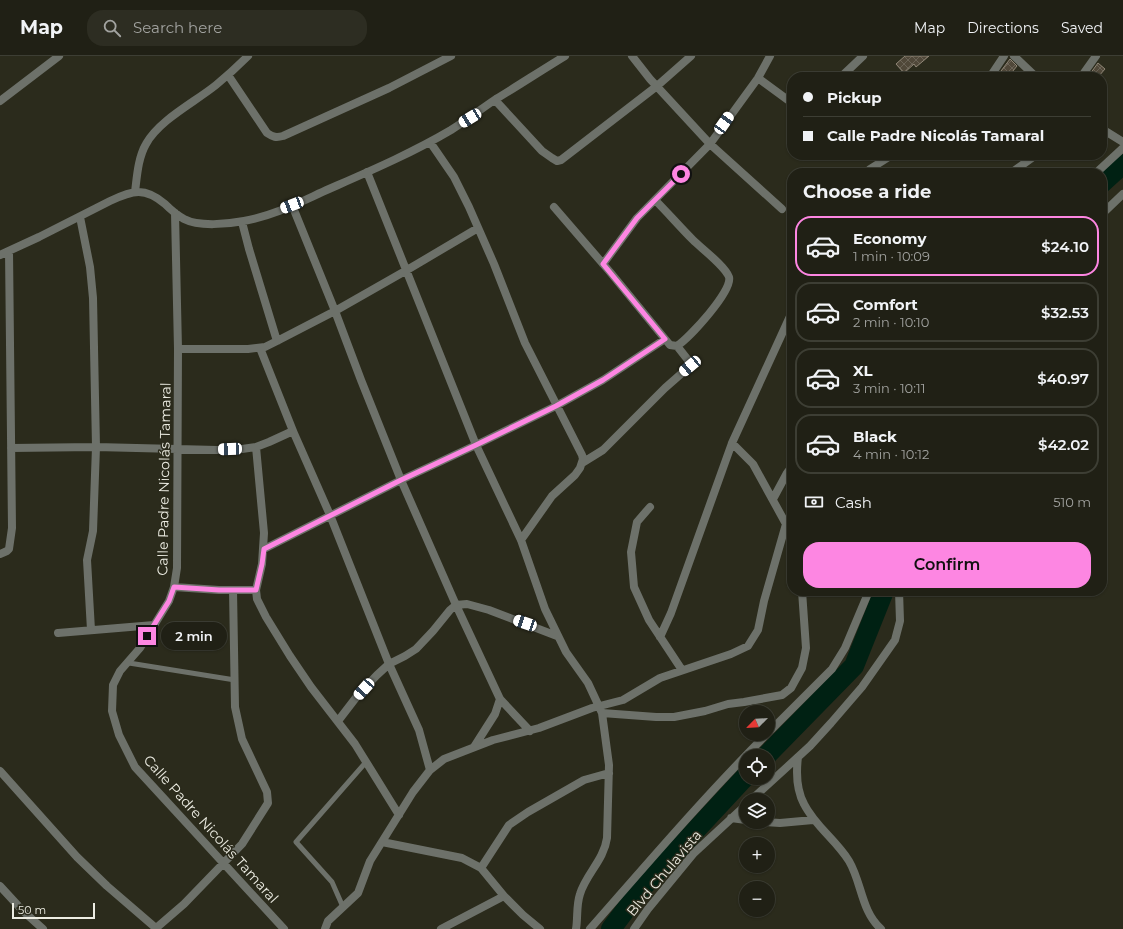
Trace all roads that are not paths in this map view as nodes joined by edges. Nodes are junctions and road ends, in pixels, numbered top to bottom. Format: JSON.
{"nodes":[{"id":1,"x":59,"y":56,"type":"edge"},
{"id":2,"x":248,"y":56,"type":"edge"},
{"id":3,"x":451,"y":56,"type":"edge"},
{"id":4,"x":566,"y":56,"type":"edge"},
{"id":5,"x":632,"y":56,"type":"edge"},
{"id":6,"x":691,"y":56,"type":"edge"},
{"id":7,"x":770,"y":56,"type":"edge"},
{"id":8,"x":863,"y":56,"type":"edge"},
{"id":9,"x":1004,"y":56,"type":"edge"},
{"id":10,"x":1014,"y":56,"type":"edge"},
{"id":11,"x":1096,"y":56,"type":"edge"},
{"id":12,"x":846,"y":72,"type":"edge"},
{"id":13,"x":993,"y":72,"type":"edge"},
{"id":14,"x":1031,"y":72,"type":"edge"},
{"id":15,"x":1085,"y":72,"type":"edge"},
{"id":16,"x":228,"y":75,"type":"junction"},
{"id":17,"x":758,"y":78,"type":"junction"},
{"id":18,"x":657,"y":86,"type":"junction"},
{"id":19,"x":787,"y":99,"type":"edge"},
{"id":20,"x":495,"y":100,"type":"junction"},
{"id":21,"x":0,"y":101,"type":"edge"},
{"id":22,"x":1107,"y":132,"type":"edge"},
{"id":23,"x":430,"y":142,"type":"junction"},
{"id":24,"x":1123,"y":142,"type":"edge"},
{"id":25,"x":710,"y":144,"type":"junction"},
{"id":26,"x":1123,"y":148,"type":"edge"},
{"id":27,"x":884,"y":160,"type":"edge"},
{"id":28,"x":1029,"y":160,"type":"edge"},
{"id":29,"x":872,"y":168,"type":"edge"},
{"id":30,"x":1018,"y":168,"type":"edge"},
{"id":31,"x":1101,"y":168,"type":"edge"},
{"id":32,"x":367,"y":172,"type":"junction"},
{"id":33,"x":135,"y":192,"type":"junction"},
{"id":34,"x":1123,"y":194,"type":"edge"},
{"id":35,"x":655,"y":200,"type":"junction"},
{"id":36,"x":292,"y":205,"type":"junction"},
{"id":37,"x":554,"y":207,"type":"dead end"},
{"id":38,"x":782,"y":209,"type":"dead end"},
{"id":39,"x":1107,"y":209,"type":"edge"},
{"id":40,"x":175,"y":213,"type":"junction"},
{"id":41,"x":80,"y":217,"type":"junction"},
{"id":42,"x":242,"y":222,"type":"junction"},
{"id":43,"x":478,"y":228,"type":"junction"},
{"id":44,"x":9,"y":251,"type":"junction"},
{"id":45,"x":0,"y":255,"type":"edge"},
{"id":46,"x":603,"y":264,"type":"junction"},
{"id":47,"x":407,"y":270,"type":"junction"},
{"id":48,"x":335,"y":311,"type":"junction"},
{"id":49,"x":787,"y":323,"type":"edge"},
{"id":50,"x":665,"y":339,"type":"junction"},
{"id":51,"x":277,"y":341,"type":"junction"},
{"id":52,"x":677,"y":346,"type":"junction"},
{"id":53,"x":260,"y":348,"type":"junction"},
{"id":54,"x":178,"y":349,"type":"junction"},
{"id":55,"x":556,"y":406,"type":"junction"},
{"id":56,"x":293,"y":431,"type":"junction"},
{"id":57,"x":732,"y":443,"type":"junction"},
{"id":58,"x":476,"y":445,"type":"junction"},
{"id":59,"x":96,"y":447,"type":"junction"},
{"id":60,"x":256,"y":447,"type":"junction"},
{"id":61,"x":11,"y":448,"type":"junction"},
{"id":62,"x":179,"y":449,"type":"junction"},
{"id":63,"x":582,"y":463,"type":"junction"},
{"id":64,"x":787,"y":472,"type":"edge"},
{"id":65,"x":401,"y":480,"type":"junction"},
{"id":66,"x":773,"y":499,"type":"junction"},
{"id":67,"x":650,"y":507,"type":"dead end"},
{"id":68,"x":330,"y":515,"type":"junction"},
{"id":69,"x":786,"y":524,"type":"joint"},
{"id":70,"x":521,"y":540,"type":"junction"},
{"id":71,"x":264,"y":549,"type":"junction"},
{"id":72,"x":0,"y":554,"type":"edge"},
{"id":73,"x":174,"y":587,"type":"junction"},
{"id":74,"x":233,"y":590,"type":"junction"},
{"id":75,"x":256,"y":590,"type":"junction"},
{"id":76,"x":802,"y":596,"type":"edge"},
{"id":77,"x":867,"y":596,"type":"edge"},
{"id":78,"x":899,"y":596,"type":"edge"},
{"id":79,"x":456,"y":605,"type":"junction"},
{"id":80,"x":154,"y":624,"type":"junction"},
{"id":81,"x":91,"y":630,"type":"junction"},
{"id":82,"x":58,"y":633,"type":"dead end"},
{"id":83,"x":557,"y":636,"type":"junction"},
{"id":84,"x":660,"y":637,"type":"junction"},
{"id":85,"x":129,"y":663,"type":"junction"},
{"id":86,"x":389,"y":664,"type":"junction"},
{"id":87,"x":682,"y":670,"type":"junction"},
{"id":88,"x":235,"y":680,"type":"junction"},
{"id":89,"x":500,"y":699,"type":"junction"},
{"id":90,"x":601,"y":710,"type":"junction"},
{"id":91,"x":338,"y":721,"type":"junction"},
{"id":92,"x":775,"y":727,"type":"edge"},
{"id":93,"x":530,"y":731,"type":"junction"},
{"id":94,"x":761,"y":741,"type":"edge"},
{"id":95,"x":474,"y":747,"type":"junction"},
{"id":96,"x":798,"y":757,"type":"junction"},
{"id":97,"x":366,"y":762,"type":"junction"},
{"id":98,"x":430,"y":770,"type":"junction"},
{"id":99,"x":0,"y":771,"type":"edge"},
{"id":100,"x":609,"y":773,"type":"junction"},
{"id":101,"x":759,"y":793,"type":"edge"},
{"id":102,"x":739,"y":811,"type":"edge"},
{"id":103,"x":399,"y":815,"type":"junction"},
{"id":104,"x":731,"y":818,"type":"junction"},
{"id":105,"x":739,"y":819,"type":"edge"},
{"id":106,"x":813,"y":820,"type":"junction"},
{"id":107,"x":775,"y":823,"type":"edge"},
{"id":108,"x":382,"y":842,"type":"junction"},
{"id":109,"x":223,"y":862,"type":"junction"},
{"id":110,"x":482,"y":868,"type":"junction"},
{"id":111,"x":0,"y":886,"type":"edge"},
{"id":112,"x":504,"y":896,"type":"junction"},
{"id":113,"x":343,"y":907,"type":"junction"},
{"id":114,"x":878,"y":928,"type":"edge"},
{"id":115,"x":43,"y":929,"type":"edge"},
{"id":116,"x":156,"y":929,"type":"edge"},
{"id":117,"x":284,"y":929,"type":"edge"},
{"id":118,"x":324,"y":929,"type":"edge"},
{"id":119,"x":441,"y":929,"type":"edge"},
{"id":120,"x":540,"y":929,"type":"edge"},
{"id":121,"x":576,"y":929,"type":"edge"},
{"id":122,"x":590,"y":929,"type":"edge"},
{"id":123,"x":634,"y":929,"type":"edge"}],
"edges":[{"from":1,"to":21,"type":"street"},
{"from":2,"to":16,"type":"street"},
{"from":3,"to":16,"type":"street"},
{"from":4,"to":20,"type":"street"},
{"from":5,"to":18,"type":"street"},
{"from":6,"to":18,"type":"street"},
{"from":7,"to":17,"type":"street"},
{"from":8,"to":12,"type":"street"},
{"from":9,"to":13,"type":"street"},
{"from":10,"to":14,"type":"street"},
{"from":11,"to":15,"type":"street"},
{"from":16,"to":33,"type":"street"},
{"from":17,"to":19,"type":"street"},
{"from":17,"to":25,"type":"street"},
{"from":18,"to":20,"type":"street"},
{"from":18,"to":25,"type":"street"},
{"from":20,"to":23,"type":"street"},
{"from":22,"to":24,"type":"street"},
{"from":23,"to":32,"type":"street"},
{"from":23,"to":43,"type":"street"},
{"from":25,"to":35,"type":"street"},
{"from":25,"to":38,"type":"street"},
{"from":26,"to":31,"type":"street"},
{"from":27,"to":29,"type":"street"},
{"from":28,"to":30,"type":"street"},
{"from":32,"to":36,"type":"street"},
{"from":32,"to":47,"type":"street"},
{"from":33,"to":40,"type":"street"},
{"from":33,"to":41,"type":"street"},
{"from":34,"to":39,"type":"street"},
{"from":35,"to":46,"type":"street"},
{"from":35,"to":52,"type":"street"},
{"from":36,"to":42,"type":"street"},
{"from":36,"to":48,"type":"street"},
{"from":37,"to":46,"type":"street"},
{"from":40,"to":42,"type":"street"},
{"from":40,"to":54,"type":"street","name":"Calle Padre Nicolás Tamaral"},
{"from":41,"to":44,"type":"street"},
{"from":41,"to":59,"type":"street"},
{"from":42,"to":51,"type":"street"},
{"from":43,"to":47,"type":"street"},
{"from":43,"to":55,"type":"street"},
{"from":44,"to":45,"type":"street"},
{"from":44,"to":61,"type":"street"},
{"from":46,"to":50,"type":"street"},
{"from":47,"to":48,"type":"street"},
{"from":47,"to":58,"type":"street"},
{"from":48,"to":51,"type":"street"},
{"from":48,"to":65,"type":"street"},
{"from":49,"to":57,"type":"street"},
{"from":50,"to":52,"type":"street"},
{"from":50,"to":55,"type":"street"},
{"from":51,"to":53,"type":"street"},
{"from":52,"to":63,"type":"street"},
{"from":53,"to":54,"type":"street"},
{"from":53,"to":56,"type":"street"},
{"from":54,"to":62,"type":"street","name":"Calle Padre Nicolás Tamaral"},
{"from":55,"to":58,"type":"street"},
{"from":55,"to":63,"type":"street"},
{"from":56,"to":60,"type":"street"},
{"from":56,"to":68,"type":"street"},
{"from":57,"to":66,"type":"street"},
{"from":57,"to":84,"type":"street"},
{"from":58,"to":65,"type":"street"},
{"from":58,"to":70,"type":"street"},
{"from":59,"to":61,"type":"street"},
{"from":59,"to":62,"type":"street"},
{"from":59,"to":81,"type":"street"},
{"from":60,"to":62,"type":"street"},
{"from":60,"to":71,"type":"street"},
{"from":61,"to":72,"type":"street"},
{"from":62,"to":73,"type":"street","name":"Calle Padre Nicolás Tamaral"},
{"from":63,"to":70,"type":"street"},
{"from":64,"to":66,"type":"street"},
{"from":65,"to":68,"type":"street"},
{"from":65,"to":79,"type":"street"},
{"from":66,"to":69,"type":"street"},
{"from":67,"to":84,"type":"street"},
{"from":68,"to":71,"type":"street"},
{"from":68,"to":86,"type":"street"},
{"from":69,"to":87,"type":"street"},
{"from":70,"to":83,"type":"street"},
{"from":71,"to":75,"type":"street"},
{"from":73,"to":74,"type":"street"},
{"from":73,"to":80,"type":"street","name":"Calle Padre Nicolás Tamaral"},
{"from":74,"to":75,"type":"street"},
{"from":74,"to":88,"type":"street"},
{"from":75,"to":91,"type":"street"},
{"from":76,"to":90,"type":"street"},
{"from":77,"to":92,"type":"street"},
{"from":78,"to":96,"type":"street"},
{"from":79,"to":83,"type":"street"},
{"from":79,"to":86,"type":"street"},
{"from":79,"to":89,"type":"street"},
{"from":80,"to":81,"type":"street"},
{"from":80,"to":85,"type":"street","name":"Calle Padre Nicolás Tamaral"},
{"from":81,"to":82,"type":"street"},
{"from":83,"to":90,"type":"street"},
{"from":84,"to":87,"type":"street"},
{"from":85,"to":88,"type":"lane"},
{"from":85,"to":109,"type":"street","name":"Calle Padre Nicolás Tamaral"},
{"from":86,"to":91,"type":"street"},
{"from":86,"to":98,"type":"street"},
{"from":87,"to":90,"type":"street"},
{"from":88,"to":109,"type":"street"},
{"from":89,"to":93,"type":"street"},
{"from":89,"to":95,"type":"street"},
{"from":90,"to":93,"type":"street"},
{"from":90,"to":100,"type":"street"},
{"from":91,"to":97,"type":"street"},
{"from":93,"to":95,"type":"street"},
{"from":94,"to":122,"type":"street"},
{"from":95,"to":98,"type":"street"},
{"from":96,"to":101,"type":"street"},
{"from":96,"to":106,"type":"street"},
{"from":97,"to":103,"type":"street"},
{"from":97,"to":113,"type":"lane"},
{"from":98,"to":103,"type":"street"},
{"from":99,"to":116,"type":"street"},
{"from":100,"to":110,"type":"street"},
{"from":100,"to":121,"type":"street"},
{"from":102,"to":104,"type":"street","name":"Blvd Chulavista"},
{"from":103,"to":108,"type":"street"},
{"from":104,"to":105,"type":"street"},
{"from":104,"to":123,"type":"street","name":"Blvd Chulavista"},
{"from":106,"to":107,"type":"street"},
{"from":106,"to":114,"type":"street"},
{"from":108,"to":110,"type":"street"},
{"from":108,"to":113,"type":"street"},
{"from":109,"to":116,"type":"street"},
{"from":109,"to":117,"type":"street","name":"Calle Padre Nicolás Tamaral"},
{"from":110,"to":112,"type":"street"},
{"from":111,"to":115,"type":"street"},
{"from":112,"to":119,"type":"street"},
{"from":112,"to":120,"type":"street"},
{"from":113,"to":118,"type":"street"}]}
